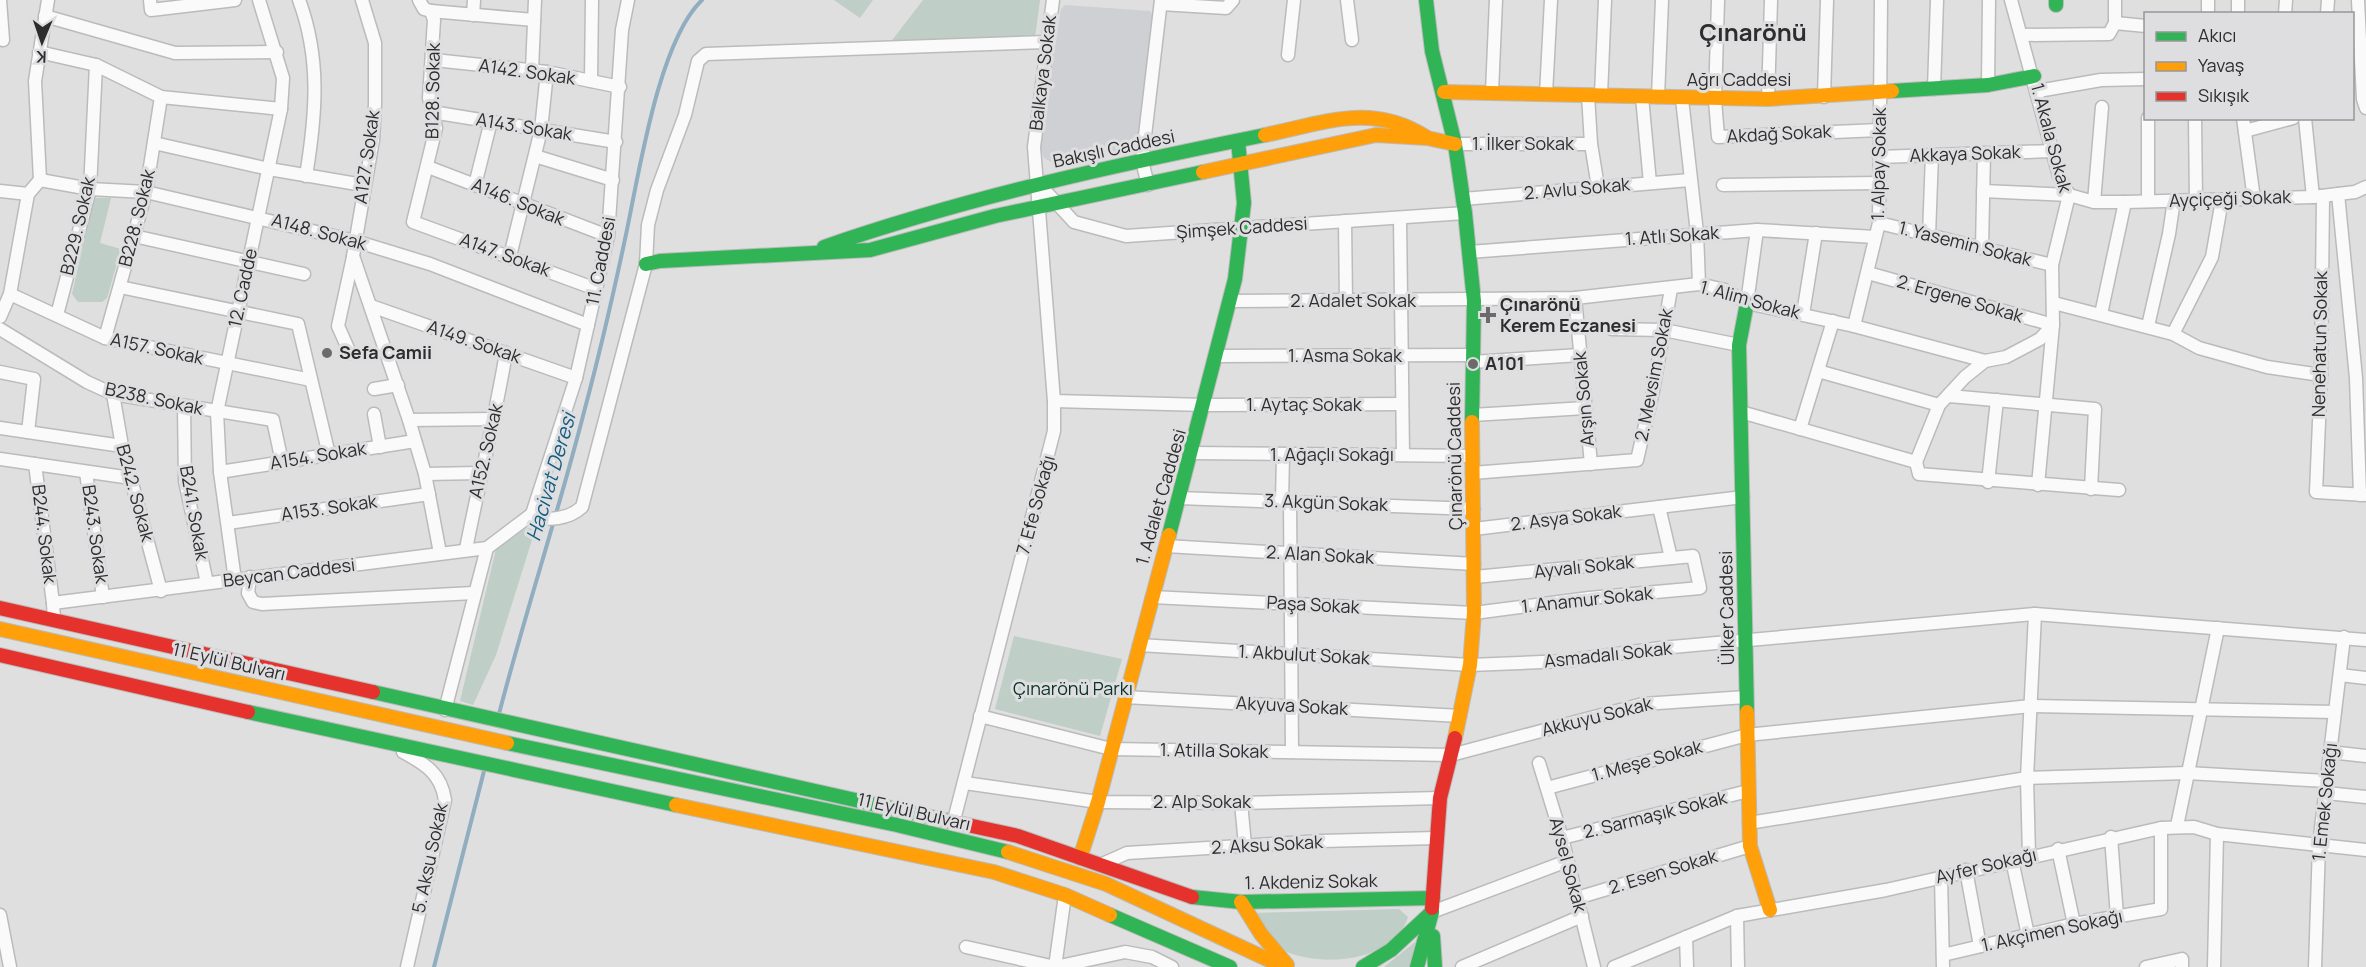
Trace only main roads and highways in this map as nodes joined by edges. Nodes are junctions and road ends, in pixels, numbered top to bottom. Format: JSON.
{"nodes":[{"id":1,"x":1425,"y":0,"type":"edge"},
{"id":2,"x":2034,"y":76,"type":"road end"},
{"id":3,"x":1444,"y":92,"type":"junction"},
{"id":4,"x":1427,"y":138,"type":"junction"},
{"id":5,"x":1238,"y":141,"type":"junction"},
{"id":6,"x":1455,"y":144,"type":"junction"},
{"id":7,"x":1242,"y":164,"type":"junction"},
{"id":8,"x":810,"y":252,"type":"junction"},
{"id":9,"x":646,"y":264,"type":"road end"},
{"id":10,"x":1747,"y":303,"type":"road end"},
{"id":11,"x":0,"y":608,"type":"edge"},
{"id":12,"x":0,"y":629,"type":"edge"},
{"id":13,"x":0,"y":655,"type":"edge"},
{"id":14,"x":1080,"y":858,"type":"junction"},
{"id":15,"x":1241,"y":902,"type":"junction"},
{"id":16,"x":1432,"y":905,"type":"junction"},
{"id":17,"x":1770,"y":910,"type":"road end"},
{"id":18,"x":1230,"y":967,"type":"edge"},
{"id":19,"x":1286,"y":967,"type":"edge"},
{"id":20,"x":1363,"y":967,"type":"edge"},
{"id":21,"x":1417,"y":967,"type":"edge"},
{"id":22,"x":1435,"y":967,"type":"edge"}],
"edges":[{"from":1,"to":3,"type":"main road","name":"Çınarönü Caddesi"},
{"from":2,"to":3,"type":"main road","name":"Ağrı Caddesi"},
{"from":3,"to":6,"type":"main road","name":"Çınarönü Caddesi"},
{"from":4,"to":5,"type":"main road","name":"Bakışlı Caddesi"},
{"from":4,"to":6,"type":"main road","name":"Bakışlı Caddesi"},
{"from":4,"to":7,"type":"main road","name":"Bakışlı Caddesi"},
{"from":5,"to":7,"type":"main road","name":"1. Adalet Caddesi"},
{"from":5,"to":8,"type":"main road","name":"Bakışlı Caddesi"},
{"from":6,"to":16,"type":"main road","name":"Çınarönü Caddesi"},
{"from":7,"to":8,"type":"main road","name":"Bakışlı Caddesi"},
{"from":7,"to":14,"type":"main road","name":"1. Adalet Caddesi"},
{"from":8,"to":9,"type":"main road","name":"Bakışlı Caddesi"},
{"from":10,"to":17,"type":"main road","name":"Ülker Caddesi"},
{"from":11,"to":14,"type":"main road","name":"1. Akdeniz Sokak"},
{"from":12,"to":19,"type":"main road","name":"11 Eylül Bulvarı"},
{"from":13,"to":18,"type":"main road"},
{"from":14,"to":15,"type":"main road","name":"1. Akdeniz Sokak"},
{"from":15,"to":16,"type":"main road","name":"1. Akdeniz Sokak"},
{"from":15,"to":19,"type":"main road"},
{"from":16,"to":20,"type":"main road"},
{"from":16,"to":21,"type":"main road"},
{"from":16,"to":22,"type":"main road"}]}
